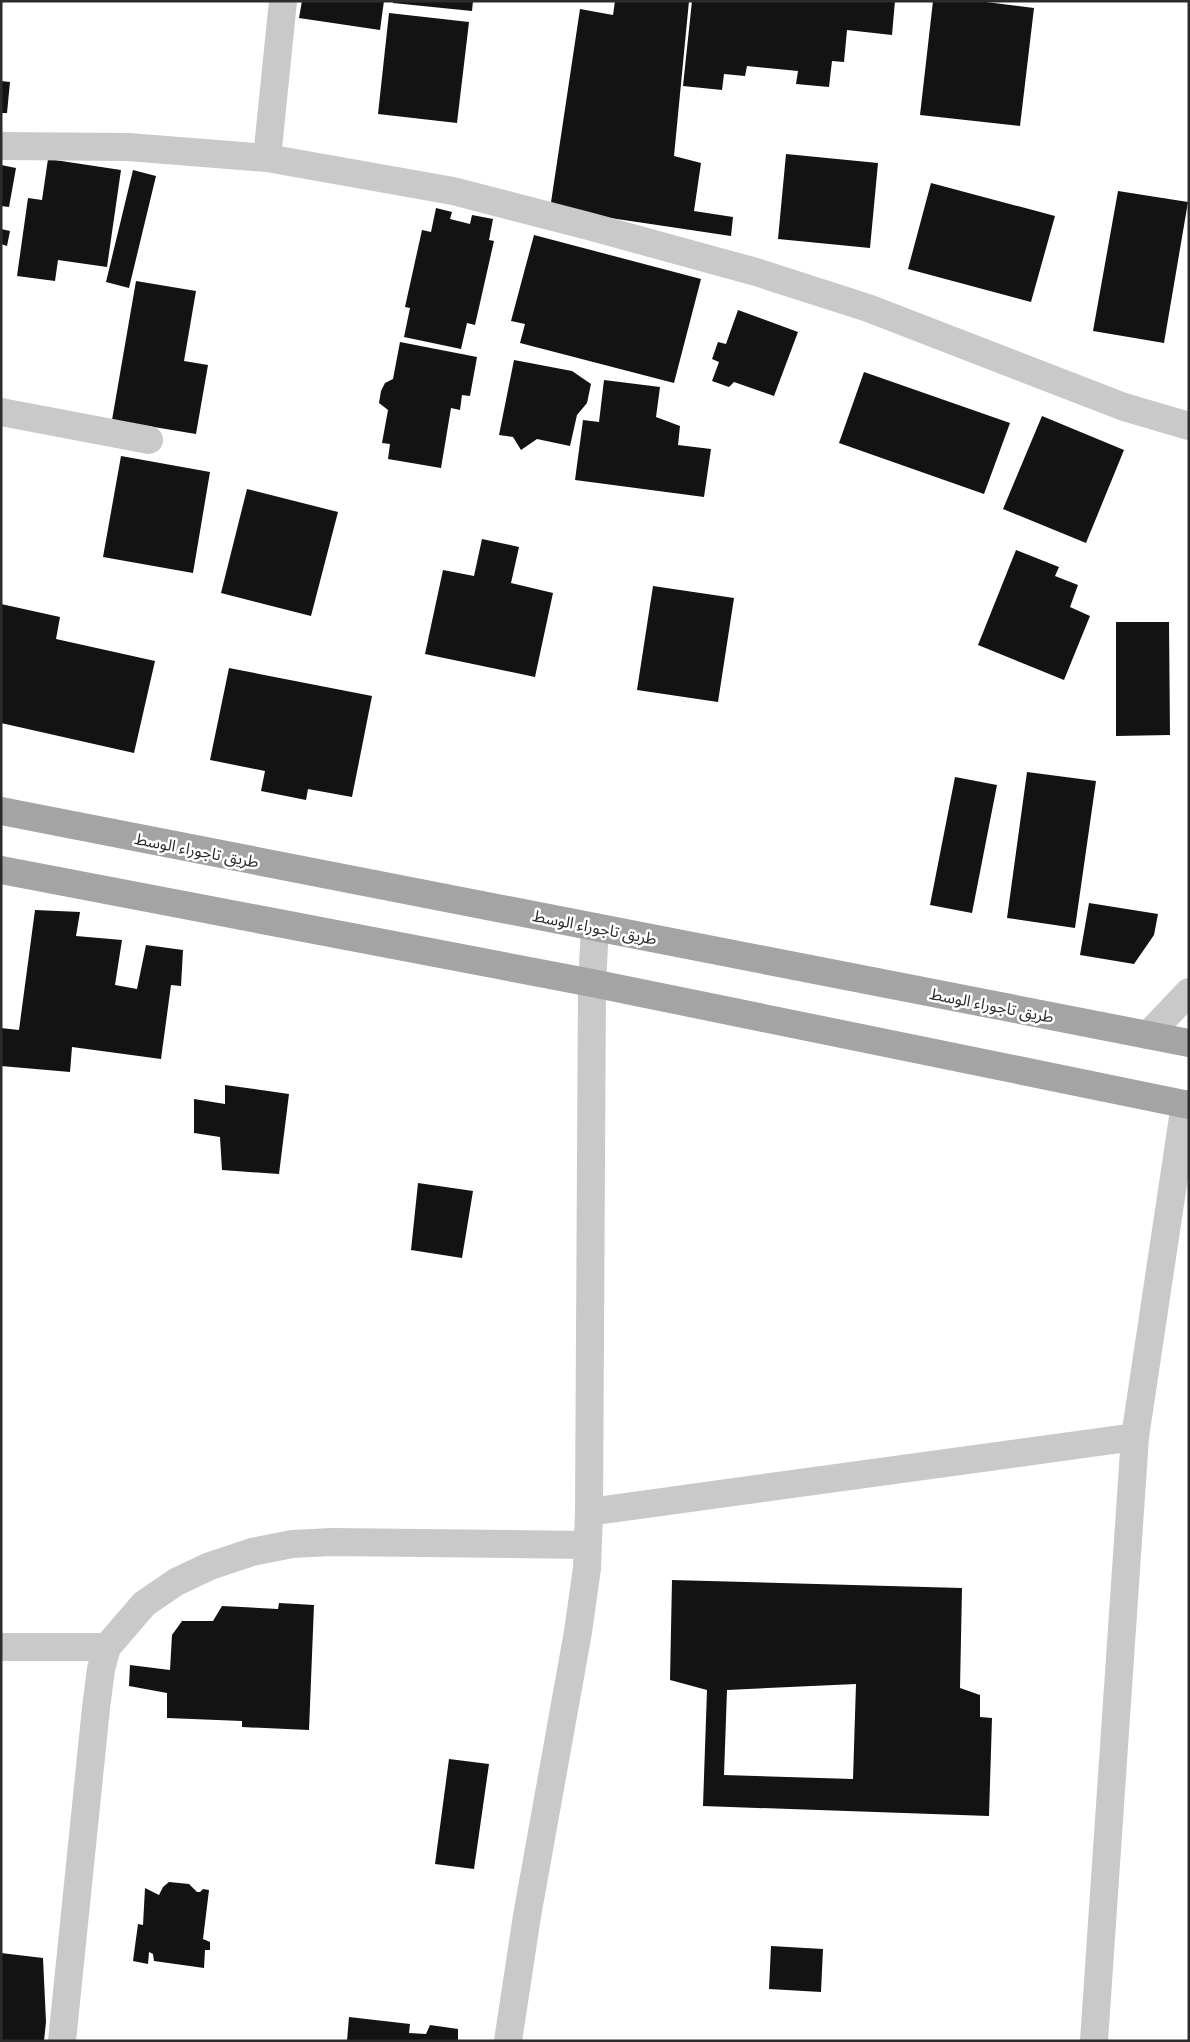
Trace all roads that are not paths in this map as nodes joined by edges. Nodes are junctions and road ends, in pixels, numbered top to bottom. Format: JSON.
{"nodes":[{"id":1,"x":283,"y":1,"type":"edge"},
{"id":2,"x":1,"y":146,"type":"edge"},
{"id":3,"x":267,"y":158,"type":"junction"},
{"id":4,"x":1,"y":412,"type":"edge"},
{"id":5,"x":1189,"y":426,"type":"edge"},
{"id":6,"x":149,"y":440,"type":"dead end"},
{"id":7,"x":1,"y":811,"type":"edge"},
{"id":8,"x":1,"y":870,"type":"edge"},
{"id":9,"x":595,"y":927,"type":"junction"},
{"id":10,"x":592,"y":983,"type":"junction"},
{"id":11,"x":1189,"y":992,"type":"edge"},
{"id":12,"x":1148,"y":1035,"type":"junction"},
{"id":13,"x":1189,"y":1043,"type":"edge"},
{"id":14,"x":1187,"y":1104,"type":"edge"},
{"id":15,"x":1180,"y":1204,"type":"edge"},
{"id":16,"x":1135,"y":1436,"type":"junction"},
{"id":17,"x":589,"y":1512,"type":"junction"},
{"id":18,"x":588,"y":1545,"type":"junction"},
{"id":19,"x":1,"y":1647,"type":"edge"},
{"id":20,"x":107,"y":1647,"type":"junction"},
{"id":21,"x":62,"y":2041,"type":"edge"},
{"id":22,"x":508,"y":2041,"type":"edge"},
{"id":23,"x":1094,"y":2041,"type":"edge"}],
"edges":[{"from":1,"to":3,"type":"street"},
{"from":2,"to":3,"type":"street"},
{"from":3,"to":5,"type":"street"},
{"from":4,"to":6,"type":"street"},
{"from":7,"to":9,"type":"main road","name":"طريق تاجوراء الوسط"},
{"from":8,"to":10,"type":"main road"},
{"from":9,"to":10,"type":"street"},
{"from":9,"to":12,"type":"main road","name":"طريق تاجوراء الوسط"},
{"from":10,"to":14,"type":"main road"},
{"from":10,"to":17,"type":"street"},
{"from":11,"to":12,"type":"street"},
{"from":12,"to":13,"type":"main road","name":"طريق تاجوراء الوسط"},
{"from":14,"to":15,"type":"street"},
{"from":15,"to":16,"type":"street"},
{"from":16,"to":17,"type":"street"},
{"from":16,"to":23,"type":"street"},
{"from":17,"to":18,"type":"street"},
{"from":18,"to":20,"type":"street"},
{"from":18,"to":22,"type":"street"},
{"from":19,"to":20,"type":"street"},
{"from":20,"to":21,"type":"street"}]}
